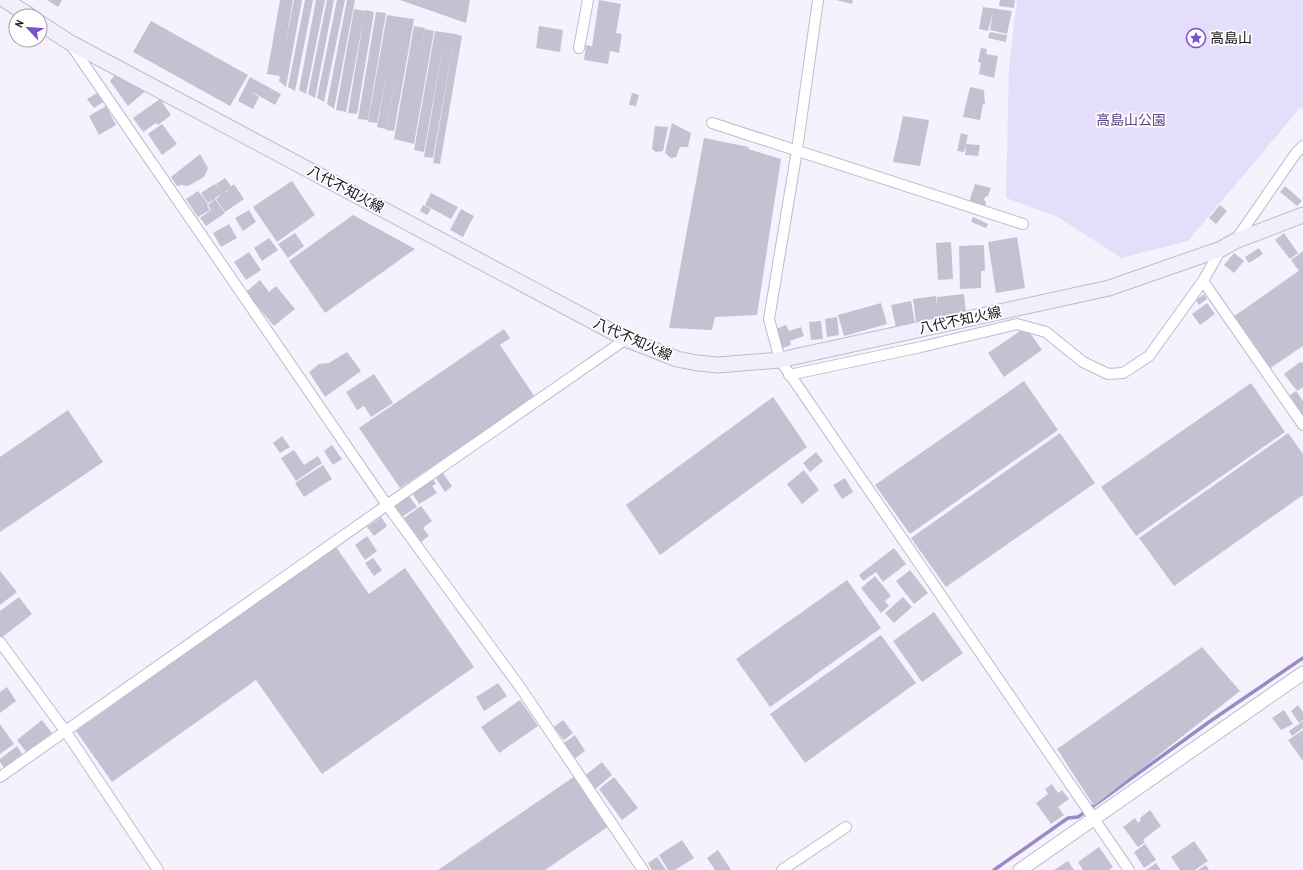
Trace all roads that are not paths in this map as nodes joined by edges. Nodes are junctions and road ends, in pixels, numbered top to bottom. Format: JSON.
{"nodes":[{"id":1,"x":5,"y":0,"type":"edge"},
{"id":2,"x":588,"y":0,"type":"edge"},
{"id":3,"x":818,"y":0,"type":"edge"},
{"id":4,"x":18,"y":8,"type":"edge"},
{"id":5,"x":48,"y":28,"type":"edge"},
{"id":6,"x":69,"y":42,"type":"junction"},
{"id":7,"x":579,"y":48,"type":"dead end"},
{"id":8,"x":712,"y":123,"type":"dead end"},
{"id":9,"x":1303,"y":146,"type":"edge"},
{"id":10,"x":797,"y":150,"type":"junction"},
{"id":11,"x":1303,"y":215,"type":"edge"},
{"id":12,"x":1023,"y":224,"type":"dead end"},
{"id":13,"x":1235,"y":241,"type":"junction"},
{"id":14,"x":1221,"y":249,"type":"junction"},
{"id":15,"x":1204,"y":281,"type":"junction"},
{"id":16,"x":626,"y":339,"type":"junction"},
{"id":17,"x":780,"y":360,"type":"junction"},
{"id":18,"x":789,"y":375,"type":"junction"},
{"id":19,"x":1303,"y":425,"type":"edge"},
{"id":20,"x":387,"y":505,"type":"junction"},
{"id":21,"x":0,"y":642,"type":"edge"},
{"id":22,"x":1303,"y":673,"type":"edge"},
{"id":23,"x":66,"y":732,"type":"junction"},
{"id":24,"x":0,"y":777,"type":"edge"},
{"id":25,"x":1093,"y":819,"type":"junction"},
{"id":26,"x":846,"y":826,"type":"dead end"},
{"id":27,"x":158,"y":870,"type":"edge"},
{"id":28,"x":643,"y":870,"type":"edge"},
{"id":29,"x":782,"y":870,"type":"edge"},
{"id":30,"x":1020,"y":870,"type":"edge"},
{"id":31,"x":1128,"y":870,"type":"edge"}],
"edges":[{"from":1,"to":4,"type":"main road"},
{"from":2,"to":7,"type":"street"},
{"from":3,"to":10,"type":"street"},
{"from":5,"to":6,"type":"main road","name":"八代不知火線"},
{"from":6,"to":16,"type":"main road","name":"八代不知火線"},
{"from":6,"to":20,"type":"street"},
{"from":8,"to":10,"type":"street"},
{"from":9,"to":13,"type":"street"},
{"from":10,"to":12,"type":"street"},
{"from":10,"to":17,"type":"street"},
{"from":11,"to":13,"type":"main road","name":"八代不知火線"},
{"from":13,"to":14,"type":"main road","name":"八代不知火線"},
{"from":14,"to":15,"type":"street"},
{"from":14,"to":17,"type":"main road","name":"八代不知火線"},
{"from":15,"to":18,"type":"street"},
{"from":15,"to":19,"type":"street"},
{"from":16,"to":17,"type":"main road","name":"八代不知火線"},
{"from":16,"to":20,"type":"street"},
{"from":17,"to":18,"type":"street"},
{"from":18,"to":25,"type":"street"},
{"from":20,"to":23,"type":"street"},
{"from":20,"to":28,"type":"street"},
{"from":21,"to":23,"type":"street"},
{"from":22,"to":25,"type":"street"},
{"from":23,"to":24,"type":"street"},
{"from":23,"to":27,"type":"street"},
{"from":25,"to":30,"type":"street"},
{"from":25,"to":31,"type":"street"},
{"from":26,"to":29,"type":"street"}]}
